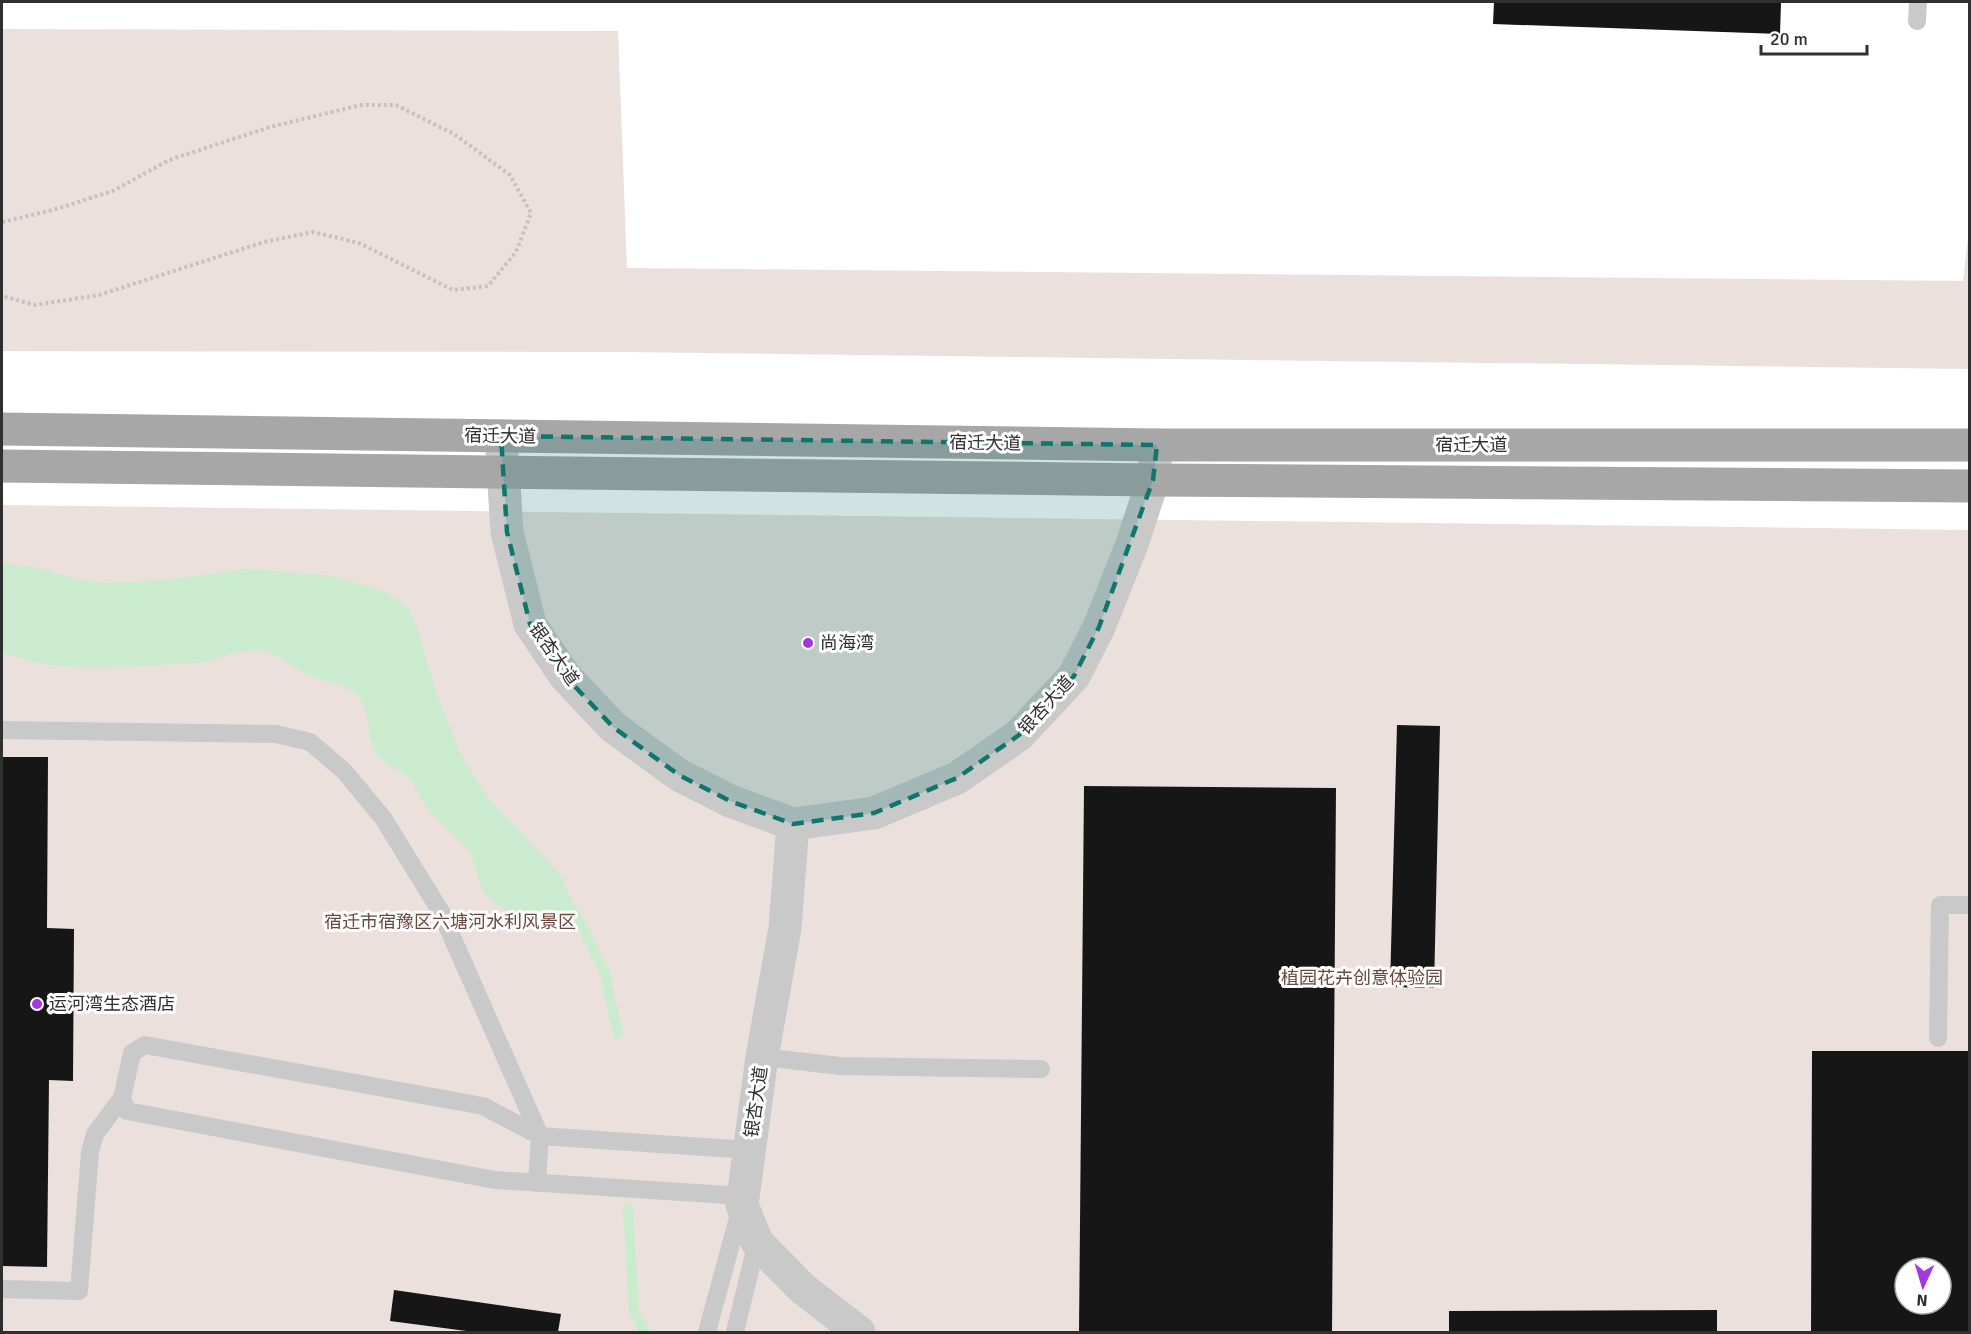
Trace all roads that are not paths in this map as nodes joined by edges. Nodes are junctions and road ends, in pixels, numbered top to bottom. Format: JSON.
{"nodes":[{"id":1,"x":1918,"y":2,"type":"edge"},
{"id":2,"x":1917,"y":21,"type":"dead end"},
{"id":3,"x":2,"y":429,"type":"edge"},
{"id":4,"x":501,"y":436,"type":"junction"},
{"id":5,"x":1157,"y":445,"type":"junction"},
{"id":6,"x":1970,"y":445,"type":"edge"},
{"id":7,"x":2,"y":466,"type":"edge"},
{"id":8,"x":503,"y":471,"type":"junction"},
{"id":9,"x":1153,"y":480,"type":"junction"},
{"id":10,"x":1970,"y":486,"type":"edge"},
{"id":11,"x":2,"y":730,"type":"edge"},
{"id":12,"x":793,"y":824,"type":"junction"},
{"id":13,"x":1970,"y":905,"type":"edge"},
{"id":14,"x":1938,"y":1038,"type":"dead end"},
{"id":15,"x":762,"y":1058,"type":"junction"},
{"id":16,"x":1041,"y":1069,"type":"dead end"},
{"id":17,"x":122,"y":1098,"type":"junction"},
{"id":18,"x":540,"y":1136,"type":"junction"},
{"id":19,"x":750,"y":1150,"type":"junction"},
{"id":20,"x":537,"y":1183,"type":"junction"},
{"id":21,"x":742,"y":1201,"type":"junction"},
{"id":22,"x":757,"y":1242,"type":"junction"},
{"id":23,"x":2,"y":1289,"type":"edge"},
{"id":24,"x":707,"y":1332,"type":"edge"},
{"id":25,"x":735,"y":1332,"type":"edge"},
{"id":26,"x":859,"y":1332,"type":"edge"}],
"edges":[{"from":1,"to":2,"type":"lane"},
{"from":3,"to":4,"type":"main road","name":"宿迁大道"},
{"from":4,"to":5,"type":"main road","name":"宿迁大道"},
{"from":4,"to":8,"type":"street","name":"银杏大道"},
{"from":5,"to":6,"type":"main road","name":"宿迁大道"},
{"from":5,"to":9,"type":"street","name":"银杏大道"},
{"from":7,"to":8,"type":"main road","name":"宿迁大道"},
{"from":8,"to":9,"type":"main road","name":"宿迁大道"},
{"from":8,"to":12,"type":"street","name":"银杏大道"},
{"from":9,"to":10,"type":"main road","name":"宿迁大道"},
{"from":9,"to":12,"type":"street","name":"银杏大道"},
{"from":11,"to":18,"type":"lane"},
{"from":12,"to":15,"type":"street","name":"银杏大道"},
{"from":13,"to":14,"type":"lane"},
{"from":15,"to":16,"type":"lane"},
{"from":15,"to":19,"type":"street","name":"银杏大道"},
{"from":17,"to":18,"type":"lane"},
{"from":17,"to":20,"type":"lane"},
{"from":17,"to":23,"type":"lane"},
{"from":18,"to":19,"type":"lane"},
{"from":18,"to":20,"type":"lane"},
{"from":19,"to":21,"type":"street","name":"银杏大道"},
{"from":20,"to":21,"type":"lane"},
{"from":21,"to":22,"type":"street"},
{"from":21,"to":24,"type":"lane"},
{"from":22,"to":25,"type":"lane"},
{"from":22,"to":26,"type":"street"}]}
